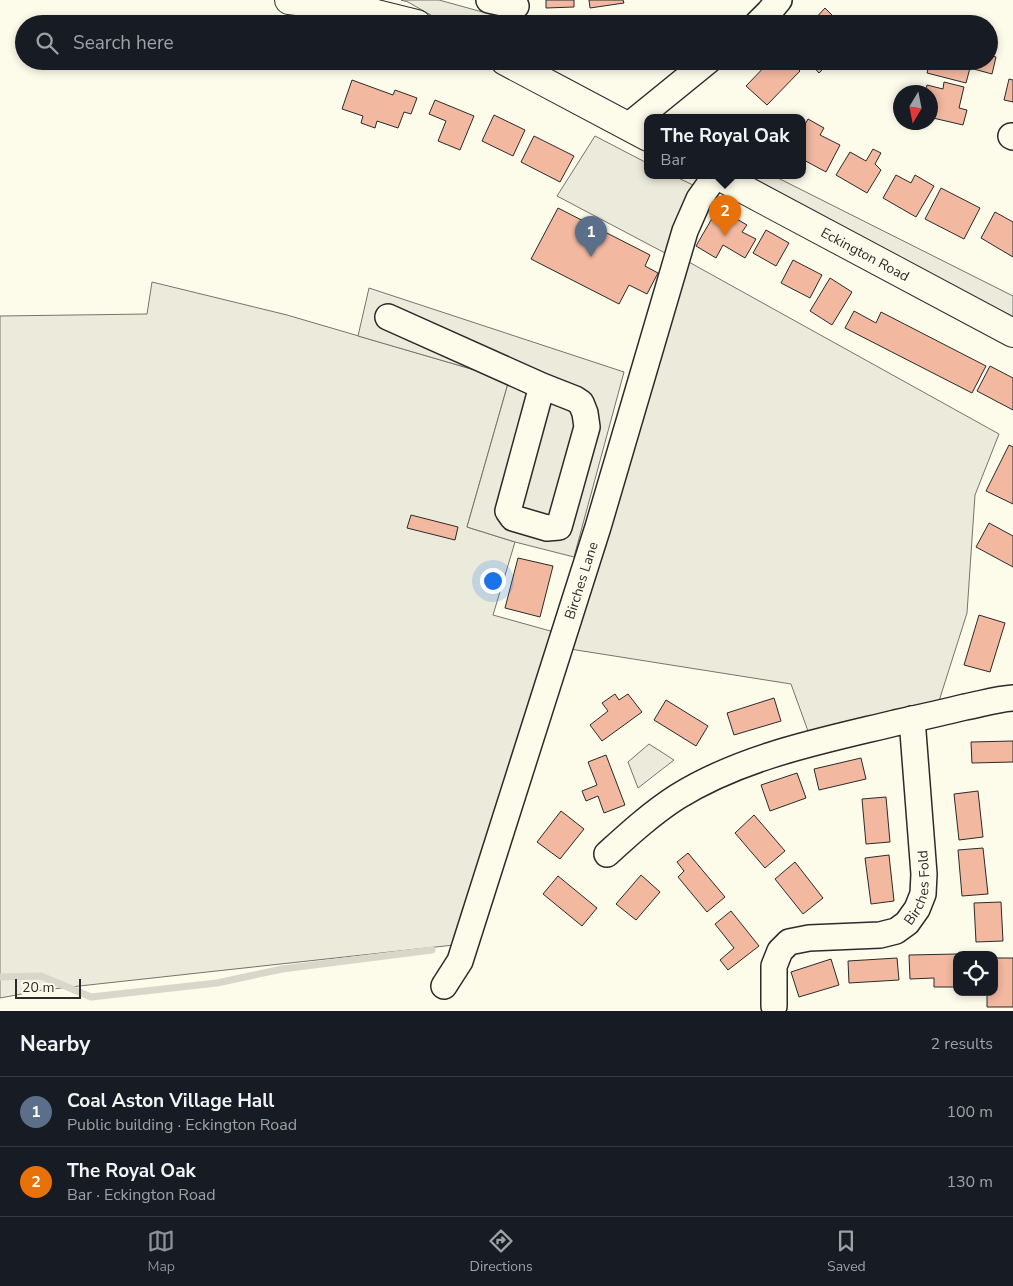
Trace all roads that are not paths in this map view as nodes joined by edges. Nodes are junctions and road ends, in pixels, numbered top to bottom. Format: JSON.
{"nodes":[{"id":1,"x":290,"y":0,"type":"edge"},
{"id":2,"x":489,"y":0,"type":"edge"},
{"id":3,"x":779,"y":0,"type":"edge"},
{"id":4,"x":516,"y":6,"type":"dead end"},
{"id":5,"x":380,"y":15,"type":"edge"},
{"id":6,"x":766,"y":15,"type":"edge"},
{"id":7,"x":523,"y":70,"type":"edge"},
{"id":8,"x":699,"y":70,"type":"edge"},
{"id":9,"x":656,"y":114,"type":"edge"},
{"id":10,"x":638,"y":132,"type":"edge"},
{"id":11,"x":714,"y":179,"type":"edge"},
{"id":12,"x":724,"y":179,"type":"edge"},
{"id":13,"x":388,"y":317,"type":"dead end"},
{"id":14,"x":1013,"y":333,"type":"edge"},
{"id":15,"x":542,"y":386,"type":"junction"},
{"id":16,"x":587,"y":427,"type":"junction"},
{"id":17,"x":624,"y":439,"type":"junction"},
{"id":18,"x":565,"y":506,"type":"junction"},
{"id":19,"x":601,"y":516,"type":"junction"},
{"id":20,"x":1013,"y":698,"type":"edge"},
{"id":21,"x":912,"y":719,"type":"junction"},
{"id":22,"x":607,"y":854,"type":"dead end"},
{"id":23,"x":444,"y":986,"type":"dead end"},
{"id":24,"x":774,"y":1006,"type":"dead end"}],
"edges":[{"from":1,"to":5,"type":"main road"},
{"from":2,"to":4,"type":"street"},
{"from":3,"to":6,"type":"street"},
{"from":7,"to":10,"type":"main road"},
{"from":8,"to":9,"type":"street"},
{"from":11,"to":17,"type":"street","name":"Birches Lane"},
{"from":12,"to":14,"type":"main road","name":"Eckington Road"},
{"from":13,"to":15,"type":"street"},
{"from":15,"to":16,"type":"street"},
{"from":15,"to":18,"type":"street"},
{"from":16,"to":17,"type":"street"},
{"from":16,"to":18,"type":"street"},
{"from":17,"to":19,"type":"street","name":"Birches Lane"},
{"from":18,"to":19,"type":"street"},
{"from":19,"to":23,"type":"street","name":"Birches Lane"},
{"from":20,"to":21,"type":"street"},
{"from":21,"to":22,"type":"street"},
{"from":21,"to":24,"type":"street","name":"Birches Fold"}]}
